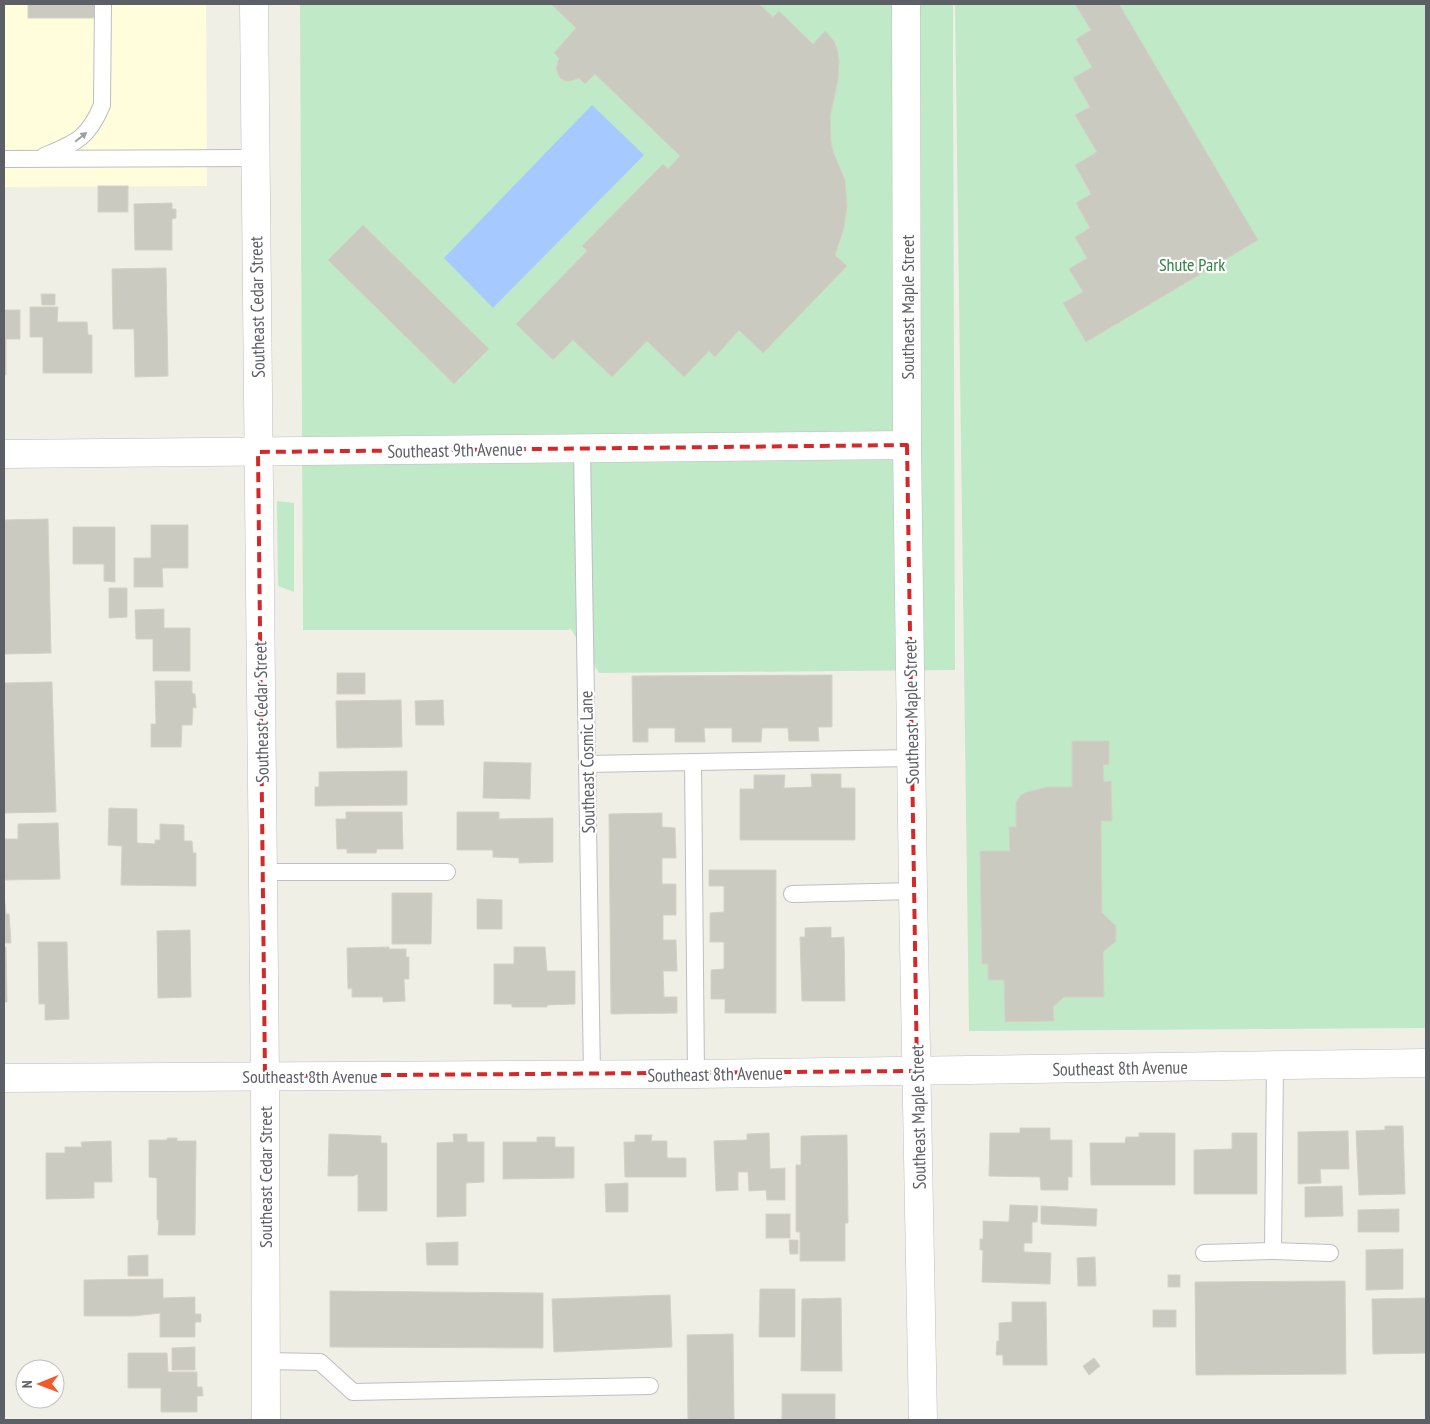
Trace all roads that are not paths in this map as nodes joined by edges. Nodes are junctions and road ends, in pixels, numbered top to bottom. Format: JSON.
{"nodes":[{"id":1,"x":102,"y":4,"type":"edge"},
{"id":2,"x":254,"y":4,"type":"edge"},
{"id":3,"x":906,"y":4,"type":"edge"},
{"id":4,"x":255,"y":158,"type":"junction"},
{"id":5,"x":4,"y":159,"type":"edge"},
{"id":6,"x":38,"y":159,"type":"junction"},
{"id":7,"x":907,"y":446,"type":"junction"},
{"id":8,"x":582,"y":449,"type":"junction"},
{"id":9,"x":258,"y":452,"type":"junction"},
{"id":10,"x":4,"y":454,"type":"edge"},
{"id":11,"x":911,"y":758,"type":"junction"},
{"id":12,"x":692,"y":762,"type":"junction"},
{"id":13,"x":587,"y":764,"type":"junction"},
{"id":14,"x":262,"y":872,"type":"junction"},
{"id":15,"x":447,"y":872,"type":"dead end"},
{"id":16,"x":913,"y":891,"type":"junction"},
{"id":17,"x":792,"y":894,"type":"dead end"},
{"id":18,"x":1426,"y":1063,"type":"edge"},
{"id":19,"x":1275,"y":1065,"type":"junction"},
{"id":20,"x":917,"y":1071,"type":"junction"},
{"id":21,"x":696,"y":1074,"type":"junction"},
{"id":22,"x":592,"y":1075,"type":"junction"},
{"id":23,"x":264,"y":1076,"type":"junction"},
{"id":24,"x":4,"y":1078,"type":"edge"},
{"id":25,"x":1273,"y":1251,"type":"junction"},
{"id":26,"x":1204,"y":1253,"type":"dead end"},
{"id":27,"x":1330,"y":1253,"type":"dead end"},
{"id":28,"x":265,"y":1361,"type":"junction"},
{"id":29,"x":650,"y":1386,"type":"dead end"},
{"id":30,"x":266,"y":1420,"type":"edge"},
{"id":31,"x":923,"y":1420,"type":"edge"}],
"edges":[{"from":6,"to":1,"type":"lane","one_way":true},
{"from":2,"to":4,"type":"street","name":"Southeast Cedar Street"},
{"from":3,"to":7,"type":"street","name":"Southeast Maple Street"},
{"from":4,"to":6,"type":"lane"},
{"from":4,"to":9,"type":"street","name":"Southeast Cedar Street"},
{"from":5,"to":6,"type":"lane"},
{"from":7,"to":8,"type":"street","name":"Southeast 9th Avenue"},
{"from":7,"to":11,"type":"street","name":"Southeast Maple Street"},
{"from":8,"to":9,"type":"street","name":"Southeast 9th Avenue"},
{"from":8,"to":13,"type":"lane","name":"Southeast Cosmic Lane"},
{"from":9,"to":10,"type":"street","name":"Southeast 9th Avenue"},
{"from":9,"to":14,"type":"street","name":"Southeast Cedar Street"},
{"from":11,"to":12,"type":"lane"},
{"from":11,"to":16,"type":"street","name":"Southeast Maple Street"},
{"from":12,"to":13,"type":"lane"},
{"from":12,"to":21,"type":"lane"},
{"from":13,"to":22,"type":"lane","name":"Southeast Cosmic Lane"},
{"from":14,"to":15,"type":"lane"},
{"from":14,"to":23,"type":"street","name":"Southeast Cedar Street"},
{"from":16,"to":17,"type":"lane"},
{"from":16,"to":20,"type":"street","name":"Southeast Maple Street"},
{"from":18,"to":19,"type":"street","name":"Southeast 8th Avenue"},
{"from":19,"to":20,"type":"street","name":"Southeast 8th Avenue"},
{"from":19,"to":25,"type":"lane"},
{"from":20,"to":21,"type":"street","name":"Southeast 8th Avenue"},
{"from":20,"to":31,"type":"street","name":"Southeast Maple Street"},
{"from":21,"to":22,"type":"street","name":"Southeast 8th Avenue"},
{"from":22,"to":23,"type":"street","name":"Southeast 8th Avenue"},
{"from":23,"to":24,"type":"street","name":"Southeast 8th Avenue"},
{"from":23,"to":28,"type":"street","name":"Southeast Cedar Street"},
{"from":25,"to":26,"type":"lane"},
{"from":25,"to":27,"type":"lane"},
{"from":28,"to":29,"type":"lane"},
{"from":28,"to":30,"type":"street","name":"Southeast Cedar Street"}]}
